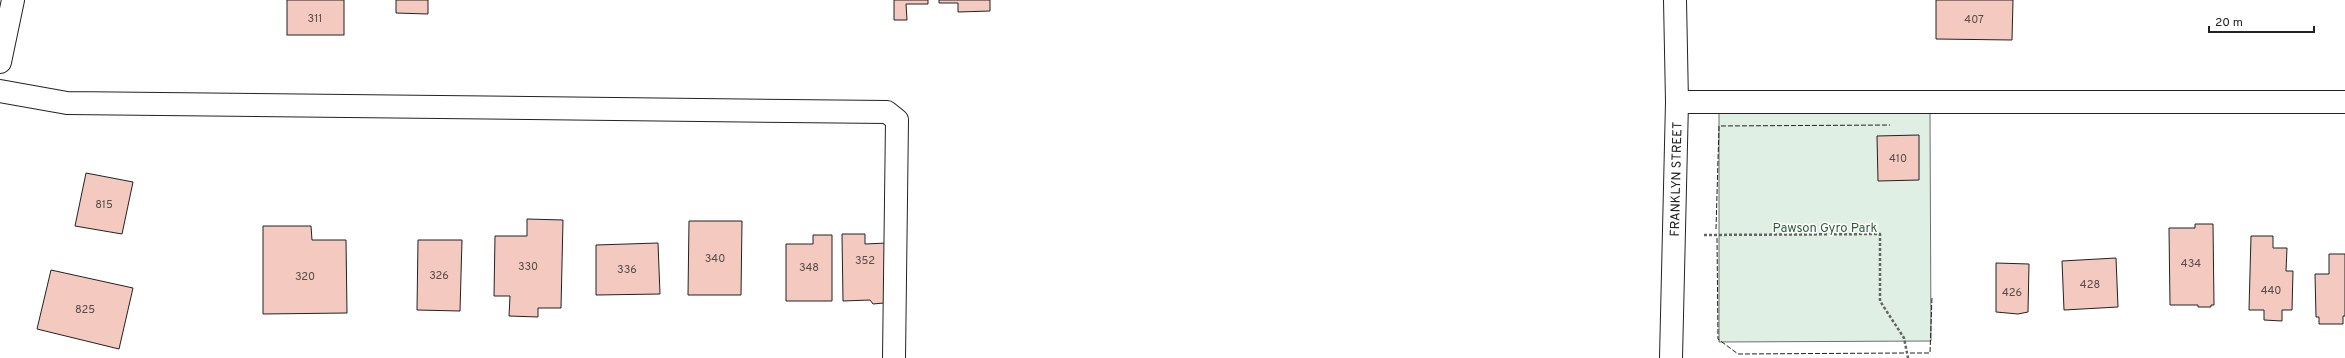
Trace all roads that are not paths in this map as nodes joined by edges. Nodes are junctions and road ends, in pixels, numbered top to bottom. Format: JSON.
{"nodes":[{"id":1,"x":13,"y":0,"type":"edge"},
{"id":2,"x":1675,"y":0,"type":"edge"},
{"id":3,"x":0,"y":62,"type":"edge"},
{"id":4,"x":0,"y":91,"type":"edge"},
{"id":5,"x":1677,"y":102,"type":"junction"},
{"id":6,"x":2345,"y":102,"type":"edge"},
{"id":7,"x":894,"y":358,"type":"edge"},
{"id":8,"x":1672,"y":358,"type":"edge"}],
"edges":[{"from":1,"to":3,"type":"street"},
{"from":2,"to":5,"type":"street","name":"FRANKLYN STREET"},
{"from":4,"to":7,"type":"street"},
{"from":5,"to":6,"type":"street"},
{"from":5,"to":8,"type":"street","name":"FRANKLYN STREET"}]}
